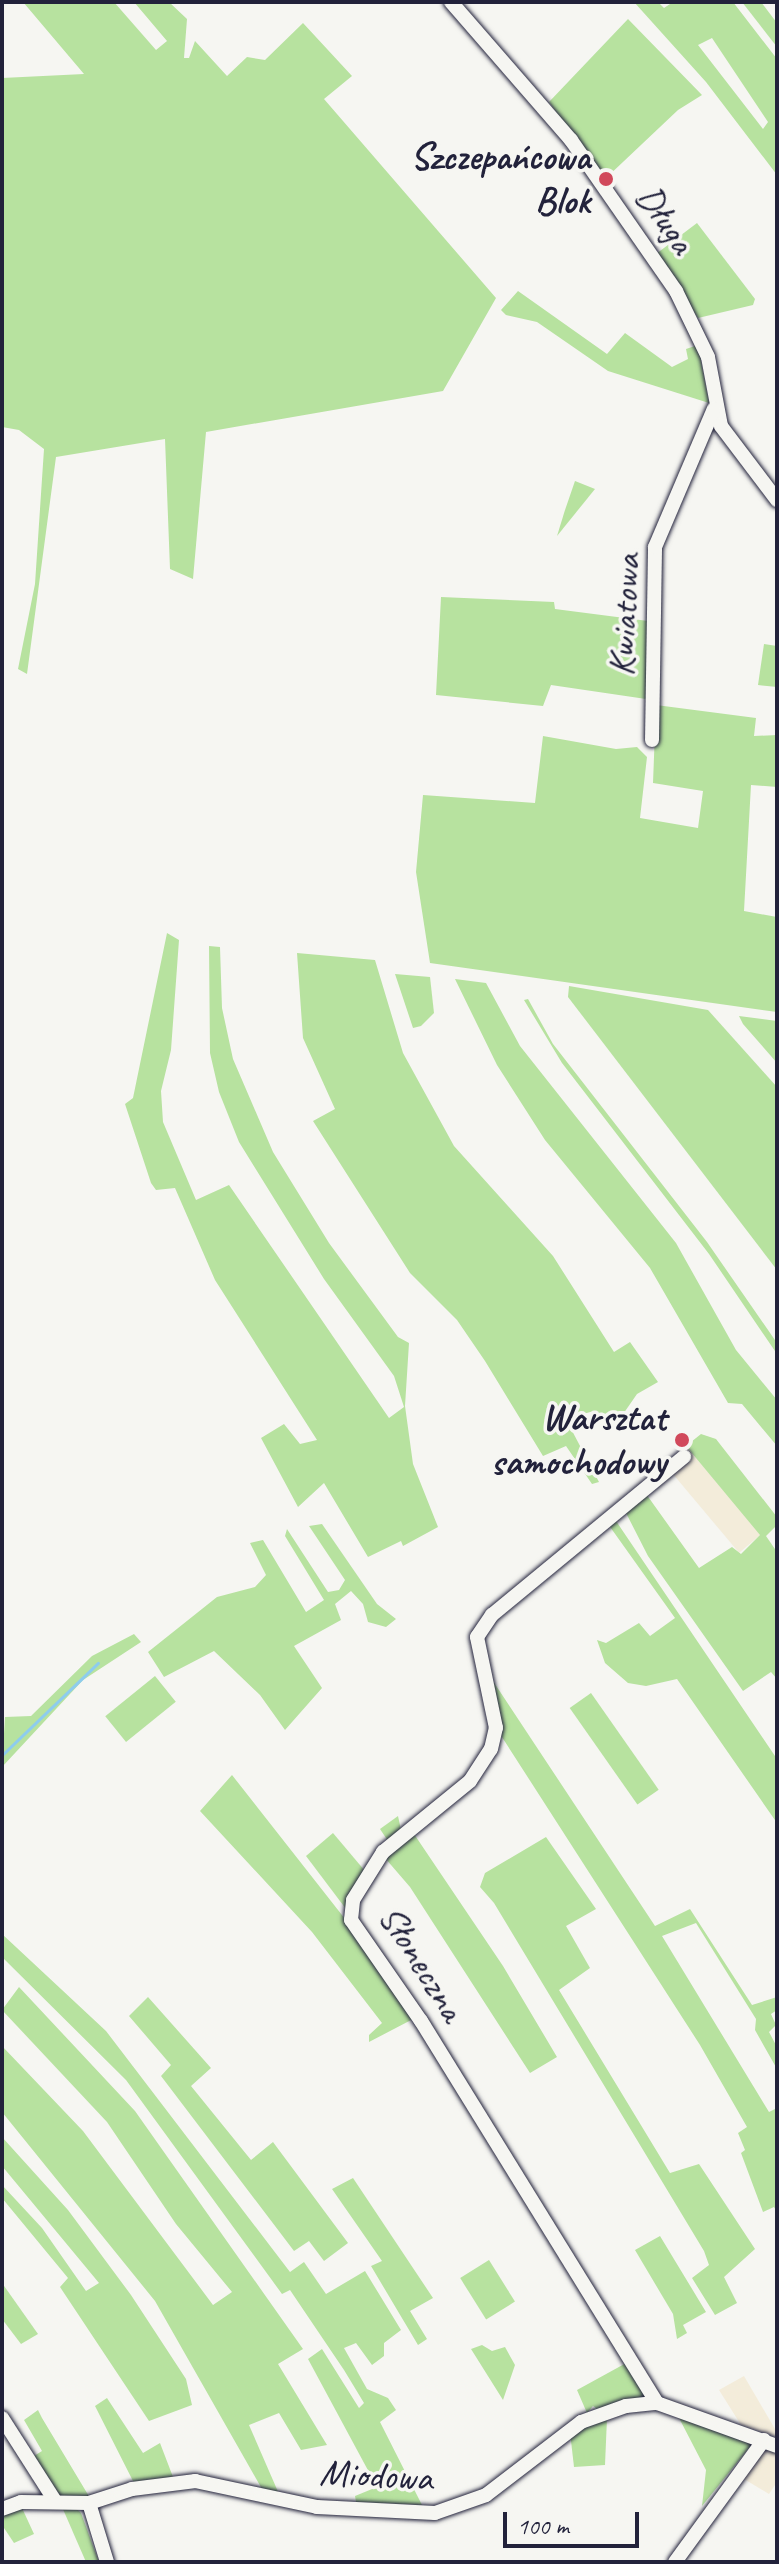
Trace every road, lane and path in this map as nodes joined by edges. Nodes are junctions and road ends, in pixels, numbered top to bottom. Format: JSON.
{"nodes":[{"id":1,"x":451,"y":2,"type":"edge"},
{"id":2,"x":714,"y":409,"type":"junction"},
{"id":3,"x":777,"y":500,"type":"edge"},
{"id":4,"x":652,"y":740,"type":"dead end"},
{"id":5,"x":684,"y":1457,"type":"dead end"},
{"id":6,"x":657,"y":2403,"type":"junction"},
{"id":7,"x":2,"y":2418,"type":"edge"},
{"id":8,"x":770,"y":2443,"type":"edge"},
{"id":9,"x":55,"y":2501,"type":"junction"},
{"id":10,"x":89,"y":2503,"type":"junction"},
{"id":11,"x":2,"y":2509,"type":"edge"},
{"id":12,"x":107,"y":2562,"type":"edge"},
{"id":13,"x":675,"y":2562,"type":"edge"}],
"edges":[{"from":1,"to":2,"type":"street","name":"Długa"},
{"from":2,"to":3,"type":"street","name":"Długa"},
{"from":2,"to":4,"type":"street","name":"Kwiatowa"},
{"from":5,"to":6,"type":"street","name":"Słoneczna"},
{"from":6,"to":8,"type":"street","name":"Miodowa"},
{"from":6,"to":10,"type":"street","name":"Miodowa"},
{"from":7,"to":9,"type":"street"},
{"from":8,"to":13,"type":"street"},
{"from":9,"to":10,"type":"street","name":"Miodowa"},
{"from":9,"to":11,"type":"street","name":"Miodowa"},
{"from":10,"to":12,"type":"street"}]}
